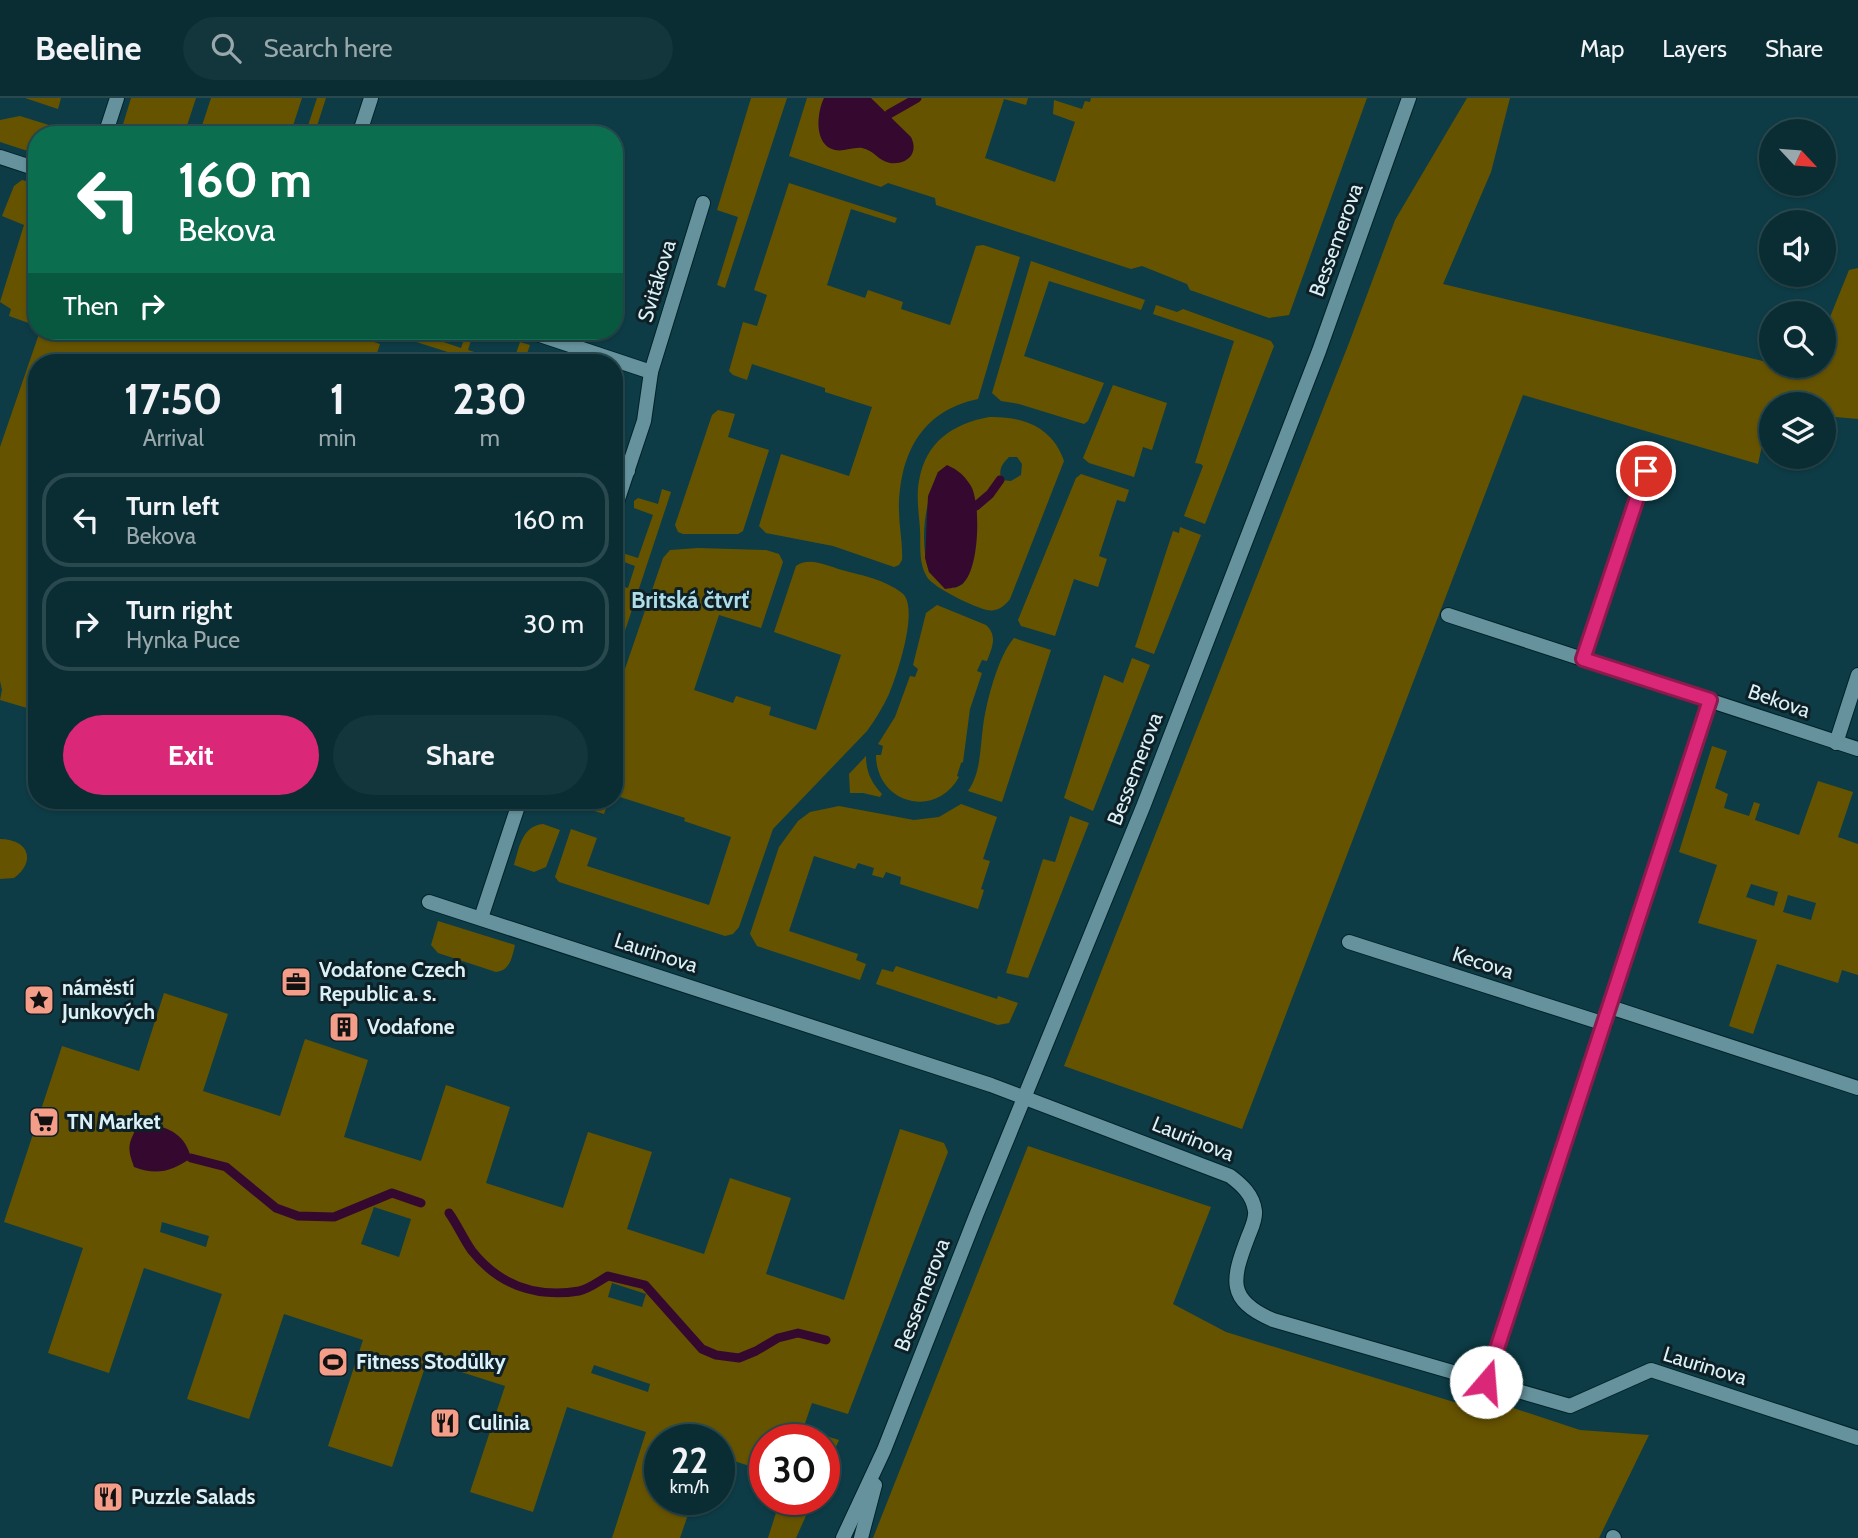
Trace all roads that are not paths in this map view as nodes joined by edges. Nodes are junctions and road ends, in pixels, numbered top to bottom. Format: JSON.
{"nodes":[{"id":1,"x":117,"y":98,"type":"edge"},
{"id":2,"x":371,"y":98,"type":"edge"},
{"id":3,"x":1409,"y":98,"type":"edge"},
{"id":4,"x":108,"y":126,"type":"edge"},
{"id":5,"x":362,"y":126,"type":"edge"},
{"id":6,"x":0,"y":157,"type":"edge"},
{"id":7,"x":28,"y":166,"type":"edge"},
{"id":8,"x":703,"y":204,"type":"dead end"},
{"id":9,"x":555,"y":340,"type":"edge"},
{"id":10,"x":596,"y":354,"type":"edge"},
{"id":11,"x":623,"y":363,"type":"edge"},
{"id":12,"x":650,"y":372,"type":"junction"},
{"id":13,"x":623,"y":465,"type":"edge"},
{"id":14,"x":1646,"y":471,"type":"dead end"},
{"id":15,"x":1448,"y":615,"type":"dead end"},
{"id":16,"x":1583,"y":659,"type":"junction"},
{"id":17,"x":1858,"y":675,"type":"edge"},
{"id":18,"x":1710,"y":700,"type":"junction"},
{"id":19,"x":1836,"y":743,"type":"junction"},
{"id":20,"x":1858,"y":749,"type":"edge"},
{"id":21,"x":517,"y":809,"type":"edge"},
{"id":22,"x":429,"y":902,"type":"dead end"},
{"id":23,"x":481,"y":918,"type":"junction"},
{"id":24,"x":1349,"y":942,"type":"dead end"},
{"id":25,"x":1610,"y":1007,"type":"junction"},
{"id":26,"x":1605,"y":1024,"type":"junction"},
{"id":27,"x":1858,"y":1088,"type":"edge"},
{"id":28,"x":1025,"y":1097,"type":"junction"},
{"id":29,"x":1486,"y":1382,"type":"junction"},
{"id":30,"x":1858,"y":1437,"type":"edge"},
{"id":31,"x":884,"y":1450,"type":"junction"},
{"id":32,"x":843,"y":1538,"type":"edge"},
{"id":33,"x":861,"y":1538,"type":"edge"}],
"edges":[{"from":1,"to":4,"type":"street"},
{"from":2,"to":5,"type":"street"},
{"from":3,"to":28,"type":"street","name":"Bessemerova"},
{"from":6,"to":7,"type":"street"},
{"from":8,"to":12,"type":"street","name":"Svitákova"},
{"from":9,"to":10,"type":"street"},
{"from":11,"to":12,"type":"street"},
{"from":12,"to":13,"type":"street","name":"Svitákova"},
{"from":14,"to":16,"type":"street"},
{"from":15,"to":16,"type":"street","name":"Bekova"},
{"from":16,"to":18,"type":"street","name":"Bekova"},
{"from":17,"to":19,"type":"street"},
{"from":18,"to":19,"type":"street","name":"Bekova"},
{"from":18,"to":25,"type":"street"},
{"from":19,"to":20,"type":"street","name":"Bekova"},
{"from":21,"to":23,"type":"street"},
{"from":22,"to":23,"type":"street","name":"Laurinova"},
{"from":23,"to":28,"type":"street","name":"Laurinova"},
{"from":24,"to":26,"type":"street","name":"Kecova"},
{"from":25,"to":26,"type":"street"},
{"from":25,"to":27,"type":"street"},
{"from":26,"to":29,"type":"street"},
{"from":28,"to":29,"type":"street","name":"Laurinova"},
{"from":28,"to":31,"type":"street","name":"Bessemerova"},
{"from":29,"to":30,"type":"street","name":"Laurinova"},
{"from":31,"to":32,"type":"street","name":"Bessemerova"},
{"from":31,"to":33,"type":"street","name":"Bessemerova"}]}
